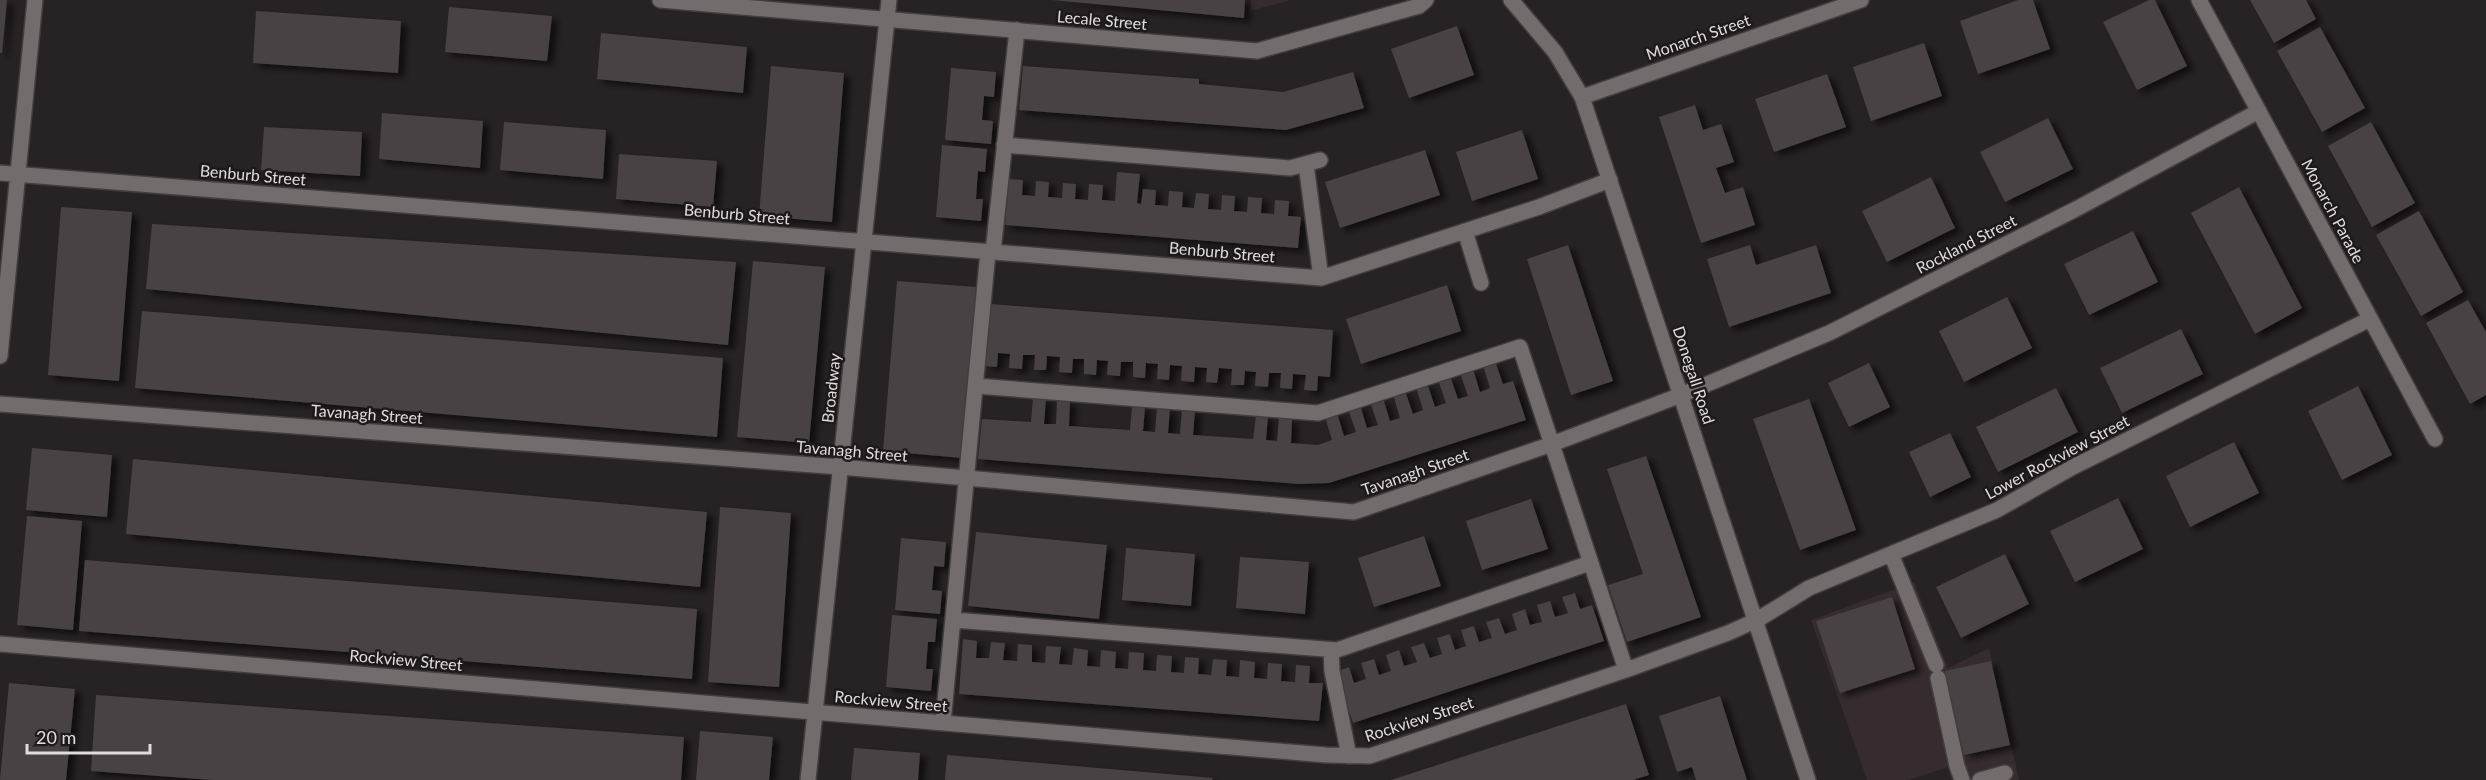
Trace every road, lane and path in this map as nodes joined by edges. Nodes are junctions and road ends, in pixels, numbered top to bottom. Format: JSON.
{"nodes":[{"id":1,"x":35,"y":0,"type":"edge"},
{"id":2,"x":660,"y":0,"type":"edge"},
{"id":3,"x":889,"y":0,"type":"edge"},
{"id":4,"x":1511,"y":0,"type":"edge"},
{"id":5,"x":1861,"y":0,"type":"edge"},
{"id":6,"x":2199,"y":0,"type":"edge"},
{"id":7,"x":1423,"y":3,"type":"edge"},
{"id":8,"x":887,"y":19,"type":"junction"},
{"id":9,"x":1017,"y":30,"type":"junction"},
{"id":10,"x":1582,"y":97,"type":"junction"},
{"id":11,"x":2259,"y":111,"type":"junction"},
{"id":12,"x":1005,"y":145,"type":"junction"},
{"id":13,"x":0,"y":173,"type":"edge"},
{"id":14,"x":18,"y":174,"type":"junction"},
{"id":15,"x":1610,"y":180,"type":"junction"},
{"id":16,"x":1465,"y":231,"type":"junction"},
{"id":17,"x":864,"y":242,"type":"junction"},
{"id":18,"x":991,"y":252,"type":"junction"},
{"id":19,"x":1321,"y":278,"type":"junction"},
{"id":20,"x":1481,"y":283,"type":"dead end"},
{"id":21,"x":2370,"y":319,"type":"junction"},
{"id":22,"x":0,"y":356,"type":"edge"},
{"id":23,"x":976,"y":386,"type":"junction"},
{"id":24,"x":1681,"y":395,"type":"junction"},
{"id":25,"x":0,"y":404,"type":"edge"},
{"id":26,"x":2435,"y":439,"type":"dead end"},
{"id":27,"x":1552,"y":444,"type":"junction"},
{"id":28,"x":840,"y":467,"type":"junction"},
{"id":29,"x":967,"y":479,"type":"junction"},
{"id":30,"x":1892,"y":554,"type":"junction"},
{"id":31,"x":1590,"y":562,"type":"junction"},
{"id":32,"x":953,"y":620,"type":"junction"},
{"id":33,"x":1756,"y":620,"type":"junction"},
{"id":34,"x":0,"y":644,"type":"edge"},
{"id":35,"x":1331,"y":650,"type":"junction"},
{"id":36,"x":1626,"y":670,"type":"junction"},
{"id":37,"x":815,"y":712,"type":"junction"},
{"id":38,"x":943,"y":723,"type":"junction"},
{"id":39,"x":1348,"y":756,"type":"junction"},
{"id":40,"x":2005,"y":773,"type":"dead end"},
{"id":41,"x":808,"y":780,"type":"edge"},
{"id":42,"x":1808,"y":780,"type":"edge"},
{"id":43,"x":1962,"y":780,"type":"edge"},
{"id":44,"x":1980,"y":780,"type":"edge"}],
"edges":[{"from":1,"to":14,"type":"street"},
{"from":2,"to":8,"type":"street","name":"Lecale Street"},
{"from":3,"to":8,"type":"street","name":"Broadway"},
{"from":4,"to":10,"type":"street","name":"Donegall Road"},
{"from":5,"to":10,"type":"street","name":"Monarch Street"},
{"from":6,"to":11,"type":"street","name":"Monarch Parade"},
{"from":7,"to":9,"type":"street","name":"Lecale Street"},
{"from":8,"to":9,"type":"street","name":"Lecale Street"},
{"from":8,"to":17,"type":"street","name":"Broadway"},
{"from":9,"to":12,"type":"street"},
{"from":10,"to":15,"type":"street","name":"Donegall Road"},
{"from":11,"to":21,"type":"street","name":"Monarch Parade"},
{"from":11,"to":24,"type":"street","name":"Rockland Street"},
{"from":12,"to":18,"type":"street"},
{"from":12,"to":19,"type":"street"},
{"from":13,"to":14,"type":"street","name":"Benburb Street"},
{"from":14,"to":17,"type":"street","name":"Benburb Street"},
{"from":14,"to":22,"type":"street"},
{"from":15,"to":16,"type":"street","name":"Benburb Street"},
{"from":15,"to":24,"type":"street","name":"Donegall Road"},
{"from":16,"to":19,"type":"street","name":"Benburb Street"},
{"from":16,"to":20,"type":"street"},
{"from":17,"to":18,"type":"street","name":"Benburb Street"},
{"from":17,"to":28,"type":"street","name":"Broadway"},
{"from":18,"to":19,"type":"street","name":"Benburb Street"},
{"from":18,"to":23,"type":"street"},
{"from":21,"to":26,"type":"street","name":"Monarch Parade"},
{"from":21,"to":30,"type":"street","name":"Lower Rockview Street"},
{"from":23,"to":27,"type":"street"},
{"from":23,"to":29,"type":"street"},
{"from":24,"to":27,"type":"street","name":"Tavanagh Street"},
{"from":24,"to":33,"type":"street","name":"Donegall Road"},
{"from":25,"to":28,"type":"street","name":"Tavanagh Street"},
{"from":27,"to":29,"type":"street","name":"Tavanagh Street"},
{"from":27,"to":31,"type":"street"},
{"from":28,"to":29,"type":"street","name":"Tavanagh Street"},
{"from":28,"to":37,"type":"street","name":"Broadway"},
{"from":29,"to":32,"type":"street"},
{"from":30,"to":33,"type":"street","name":"Lower Rockview Street"},
{"from":30,"to":43,"type":"street"},
{"from":31,"to":35,"type":"street"},
{"from":31,"to":36,"type":"street"},
{"from":32,"to":35,"type":"street"},
{"from":32,"to":38,"type":"street"},
{"from":33,"to":36,"type":"street","name":"Rockview Street"},
{"from":33,"to":42,"type":"street","name":"Donegall Road"},
{"from":34,"to":37,"type":"street","name":"Rockview Street"},
{"from":35,"to":39,"type":"street"},
{"from":36,"to":39,"type":"street","name":"Rockview Street"},
{"from":37,"to":38,"type":"street","name":"Rockview Street"},
{"from":37,"to":41,"type":"street","name":"Broadway"},
{"from":38,"to":39,"type":"street","name":"Rockview Street"},
{"from":40,"to":44,"type":"street"}]}
